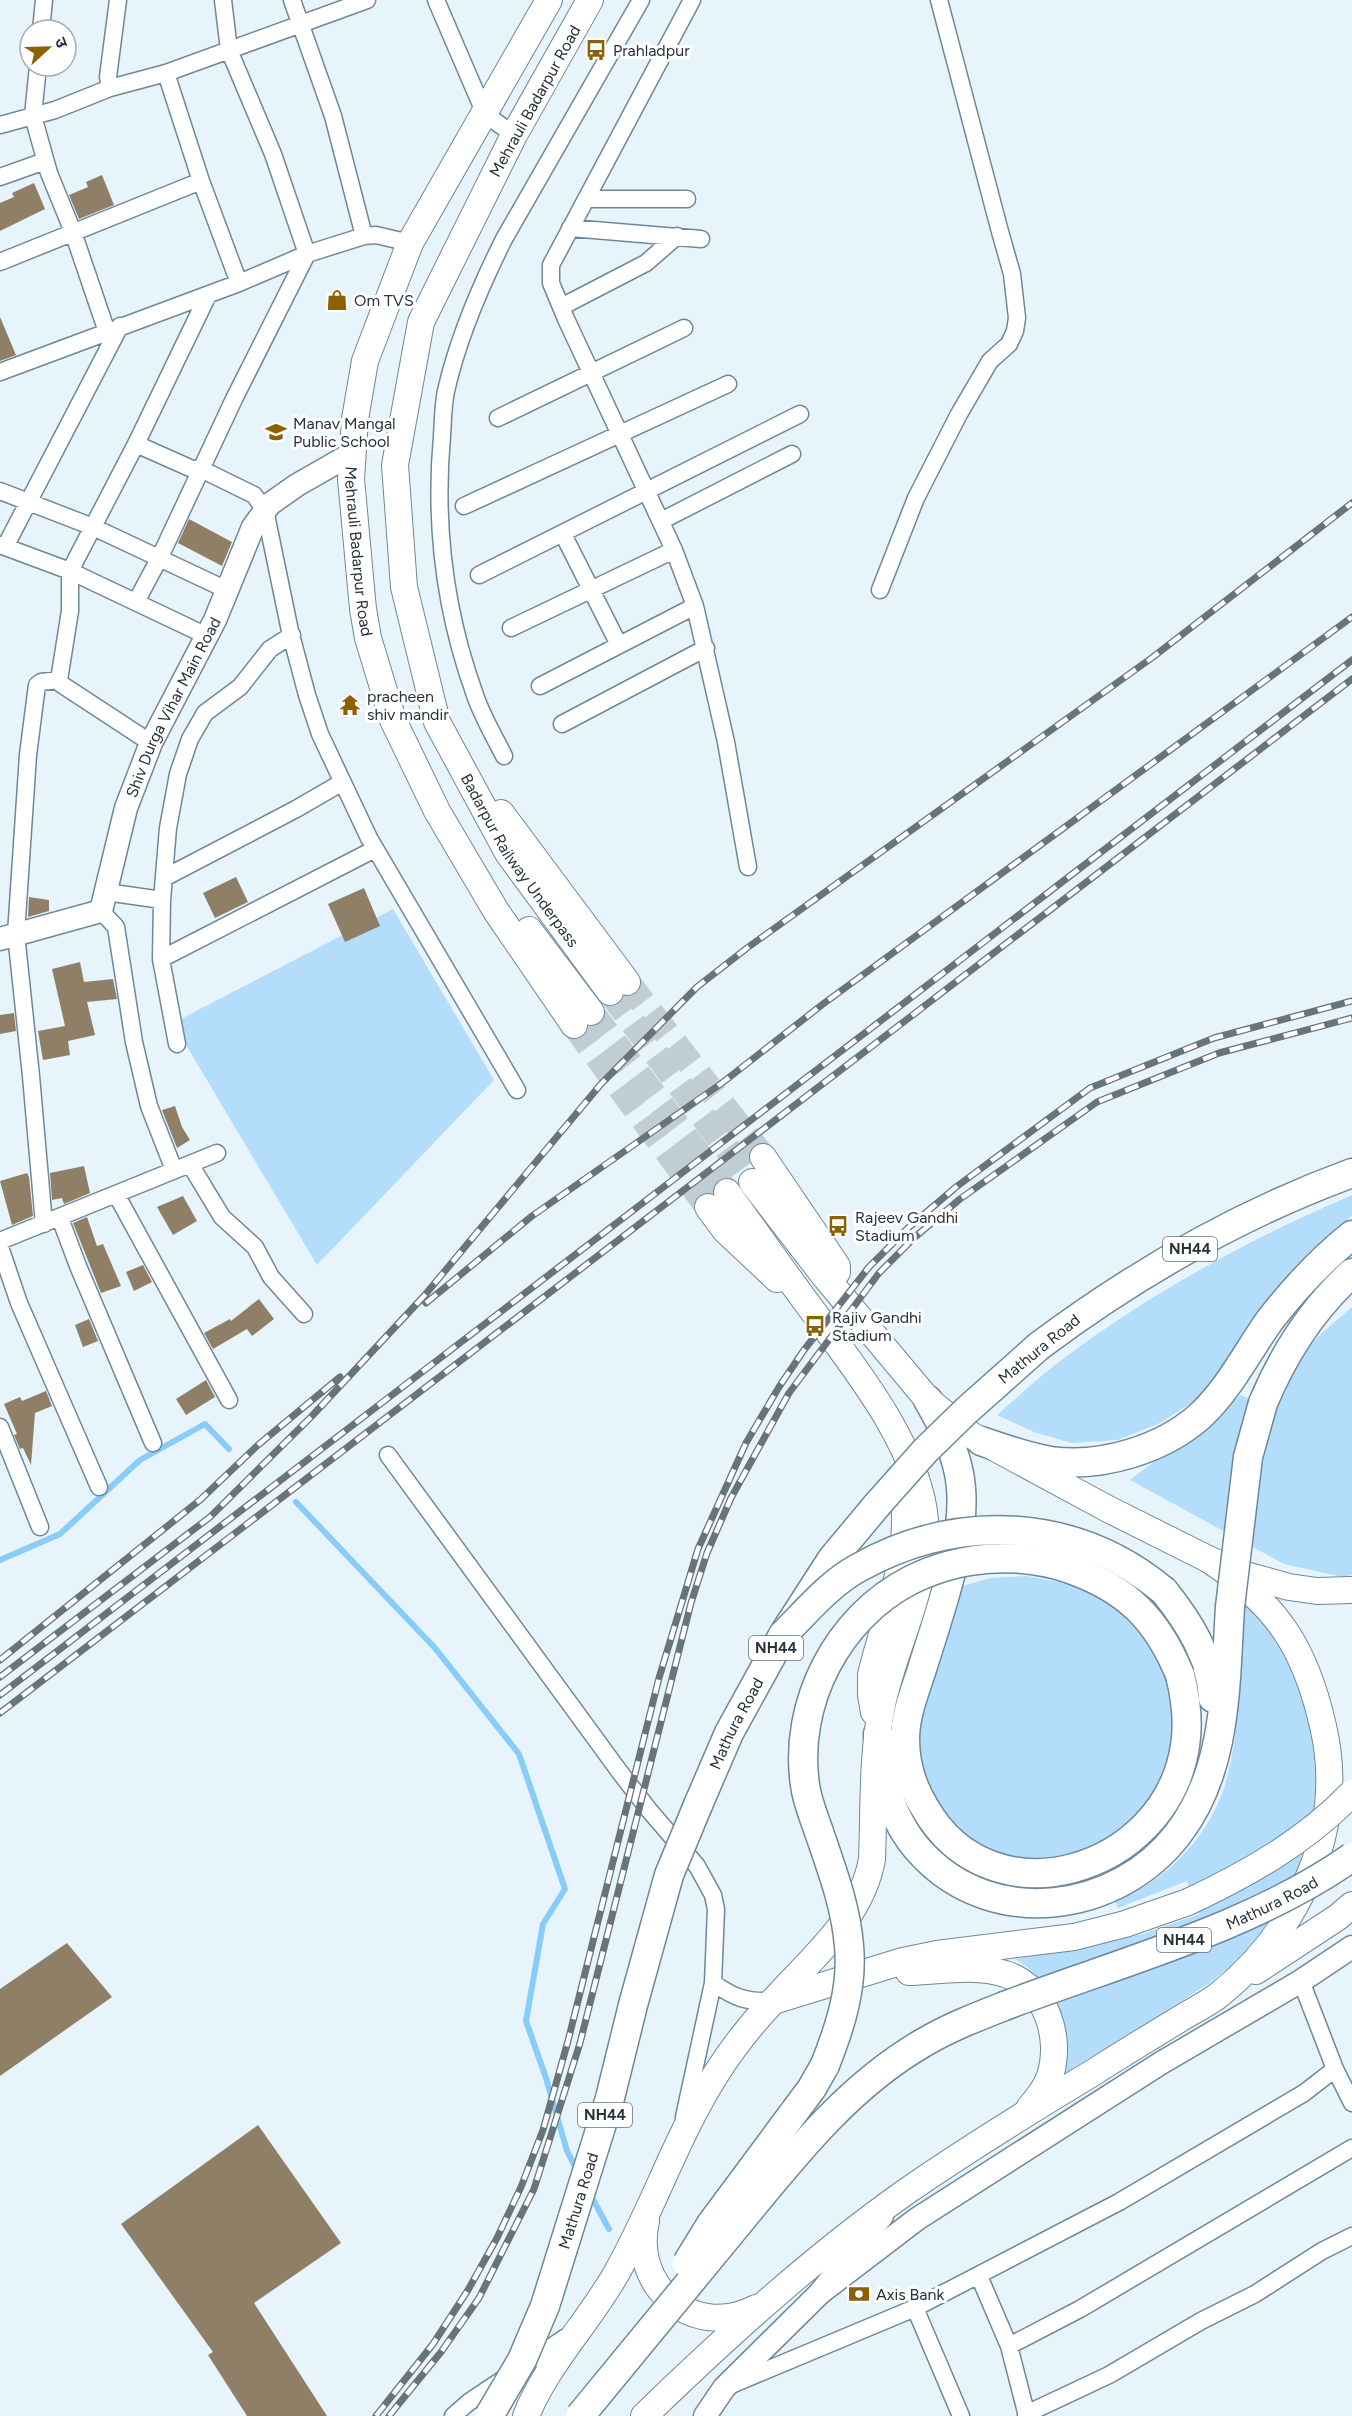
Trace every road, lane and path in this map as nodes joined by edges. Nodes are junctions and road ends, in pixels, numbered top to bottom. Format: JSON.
{"nodes":[{"id":1,"x":44,"y":0,"type":"edge"},
{"id":2,"x":118,"y":0,"type":"edge"},
{"id":3,"x":223,"y":0,"type":"edge"},
{"id":4,"x":292,"y":0,"type":"edge"},
{"id":5,"x":436,"y":0,"type":"edge"},
{"id":6,"x":549,"y":0,"type":"edge"},
{"id":7,"x":590,"y":0,"type":"edge"},
{"id":8,"x":641,"y":0,"type":"edge"},
{"id":9,"x":692,"y":0,"type":"edge"},
{"id":10,"x":939,"y":0,"type":"edge"},
{"id":11,"x":362,"y":1,"type":"edge"},
{"id":12,"x":42,"y":18,"type":"edge"},
{"id":13,"x":300,"y":26,"type":"junction"},
{"id":14,"x":229,"y":50,"type":"junction"},
{"id":15,"x":166,"y":73,"type":"junction"},
{"id":16,"x":37,"y":78,"type":"edge"},
{"id":17,"x":110,"y":88,"type":"junction"},
{"id":18,"x":485,"y":114,"type":"junction"},
{"id":19,"x":33,"y":116,"type":"junction"},
{"id":20,"x":0,"y":125,"type":"edge"},
{"id":21,"x":514,"y":135,"type":"junction"},
{"id":22,"x":45,"y":161,"type":"junction"},
{"id":23,"x":0,"y":177,"type":"edge"},
{"id":24,"x":201,"y":181,"type":"junction"},
{"id":25,"x":586,"y":199,"type":"junction"},
{"id":26,"x":687,"y":199,"type":"dead end"},
{"id":27,"x":570,"y":228,"type":"junction"},
{"id":28,"x":73,"y":232,"type":"junction"},
{"id":29,"x":364,"y":236,"type":"junction"},
{"id":30,"x":677,"y":236,"type":"junction"},
{"id":31,"x":701,"y":239,"type":"dead end"},
{"id":32,"x":410,"y":243,"type":"junction"},
{"id":33,"x":307,"y":255,"type":"junction"},
{"id":34,"x":0,"y":262,"type":"edge"},
{"id":35,"x":239,"y":283,"type":"junction"},
{"id":36,"x":208,"y":295,"type":"junction"},
{"id":37,"x":561,"y":307,"type":"junction"},
{"id":38,"x":684,"y":328,"type":"dead end"},
{"id":39,"x":113,"y":329,"type":"junction"},
{"id":40,"x":0,"y":372,"type":"edge"},
{"id":41,"x":591,"y":373,"type":"junction"},
{"id":42,"x":728,"y":384,"type":"dead end"},
{"id":43,"x":800,"y":414,"type":"dead end"},
{"id":44,"x":498,"y":418,"type":"dead end"},
{"id":45,"x":619,"y":435,"type":"junction"},
{"id":46,"x":136,"y":444,"type":"junction"},
{"id":47,"x":353,"y":453,"type":"junction"},
{"id":48,"x":792,"y":454,"type":"dead end"},
{"id":49,"x":200,"y":469,"type":"junction"},
{"id":50,"x":0,"y":491,"type":"edge"},
{"id":51,"x":647,"y":492,"type":"junction"},
{"id":52,"x":29,"y":502,"type":"junction"},
{"id":53,"x":464,"y":506,"type":"dead end"},
{"id":54,"x":265,"y":510,"type":"junction"},
{"id":55,"x":661,"y":521,"type":"junction"},
{"id":56,"x":93,"y":527,"type":"junction"},
{"id":57,"x":563,"y":534,"type":"junction"},
{"id":58,"x":3,"y":546,"type":"edge"},
{"id":59,"x":674,"y":550,"type":"junction"},
{"id":60,"x":160,"y":557,"type":"junction"},
{"id":61,"x":70,"y":571,"type":"junction"},
{"id":62,"x":479,"y":575,"type":"dead end"},
{"id":63,"x":590,"y":589,"type":"junction"},
{"id":64,"x":227,"y":590,"type":"junction"},
{"id":65,"x":880,"y":590,"type":"dead end"},
{"id":66,"x":136,"y":602,"type":"junction"},
{"id":67,"x":694,"y":606,"type":"junction"},
{"id":68,"x":512,"y":628,"type":"dead end"},
{"id":69,"x":292,"y":635,"type":"junction"},
{"id":70,"x":207,"y":636,"type":"junction"},
{"id":71,"x":619,"y":645,"type":"junction"},
{"id":72,"x":706,"y":648,"type":"junction"},
{"id":73,"x":59,"y":680,"type":"junction"},
{"id":74,"x":540,"y":686,"type":"dead end"},
{"id":75,"x":437,"y":722,"type":"joint"},
{"id":76,"x":562,"y":724,"type":"dead end"},
{"id":77,"x":151,"y":743,"type":"junction"},
{"id":78,"x":504,"y":756,"type":"dead end"},
{"id":79,"x":341,"y":783,"type":"junction"},
{"id":80,"x":437,"y":811,"type":"joint"},
{"id":81,"x":375,"y":849,"type":"junction"},
{"id":82,"x":748,"y":867,"type":"dead end"},
{"id":83,"x":164,"y":878,"type":"junction"},
{"id":84,"x":162,"y":900,"type":"junction"},
{"id":85,"x":104,"y":902,"type":"junction"},
{"id":86,"x":8,"y":937,"type":"edge"},
{"id":87,"x":161,"y":959,"type":"junction"},
{"id":88,"x":619,"y":987,"type":"tunnel mouth"},
{"id":89,"x":583,"y":1019,"type":"tunnel mouth"},
{"id":90,"x":177,"y":1044,"type":"dead end"},
{"id":91,"x":517,"y":1090,"type":"dead end"},
{"id":92,"x":217,"y":1153,"type":"dead end"},
{"id":93,"x":763,"y":1157,"type":"tunnel mouth"},
{"id":94,"x":190,"y":1164,"type":"junction"},
{"id":95,"x":174,"y":1170,"type":"junction"},
{"id":96,"x":1352,"y":1173,"type":"edge"},
{"id":97,"x":752,"y":1182,"type":"tunnel mouth"},
{"id":98,"x":116,"y":1194,"type":"junction"},
{"id":99,"x":717,"y":1199,"type":"tunnel mouth"},
{"id":100,"x":60,"y":1218,"type":"junction"},
{"id":101,"x":44,"y":1224,"type":"junction"},
{"id":102,"x":1352,"y":1235,"type":"edge"},
{"id":103,"x":0,"y":1241,"type":"edge"},
{"id":104,"x":0,"y":1247,"type":"edge"},
{"id":105,"x":1352,"y":1274,"type":"edge"},
{"id":106,"x":838,"y":1292,"type":"junction"},
{"id":107,"x":304,"y":1314,"type":"dead end"},
{"id":108,"x":874,"y":1335,"type":"junction"},
{"id":109,"x":854,"y":1368,"type":"junction"},
{"id":110,"x":928,"y":1400,"type":"junction"},
{"id":111,"x":229,"y":1401,"type":"dead end"},
{"id":112,"x":0,"y":1427,"type":"edge"},
{"id":113,"x":981,"y":1441,"type":"junction"},
{"id":114,"x":153,"y":1443,"type":"dead end"},
{"id":115,"x":388,"y":1455,"type":"dead end"},
{"id":116,"x":99,"y":1487,"type":"dead end"},
{"id":117,"x":40,"y":1527,"type":"dead end"},
{"id":118,"x":1208,"y":1559,"type":"junction"},
{"id":119,"x":1352,"y":1590,"type":"edge"},
{"id":120,"x":783,"y":1635,"type":"junction"},
{"id":121,"x":878,"y":1734,"type":"junction"},
{"id":122,"x":1214,"y":1757,"type":"junction"},
{"id":123,"x":1352,"y":1793,"type":"edge"},
{"id":124,"x":1352,"y":1857,"type":"edge"},
{"id":125,"x":1352,"y":1905,"type":"edge"},
{"id":126,"x":1352,"y":1947,"type":"edge"},
{"id":127,"x":858,"y":1974,"type":"junction"},
{"id":128,"x":1301,"y":1981,"type":"junction"},
{"id":129,"x":713,"y":1983,"type":"junction"},
{"id":130,"x":1220,"y":1994,"type":"junction"},
{"id":131,"x":773,"y":2001,"type":"junction"},
{"id":132,"x":1335,"y":2069,"type":"junction"},
{"id":133,"x":1352,"y":2103,"type":"edge"},
{"id":134,"x":1025,"y":2114,"type":"junction"},
{"id":135,"x":679,"y":2142,"type":"junction"},
{"id":136,"x":1352,"y":2148,"type":"edge"},
{"id":137,"x":909,"y":2190,"type":"junction"},
{"id":138,"x":648,"y":2210,"type":"junction"},
{"id":139,"x":1352,"y":2236,"type":"edge"},
{"id":140,"x":979,"y":2276,"type":"junction"},
{"id":141,"x":820,"y":2293,"type":"junction"},
{"id":142,"x":767,"y":2302,"type":"junction"},
{"id":143,"x":915,"y":2308,"type":"junction"},
{"id":144,"x":582,"y":2325,"type":"junction"},
{"id":145,"x":1009,"y":2346,"type":"junction"},
{"id":146,"x":622,"y":2364,"type":"junction"},
{"id":147,"x":724,"y":2388,"type":"junction"},
{"id":148,"x":1027,"y":2415,"type":"edge"},
{"id":149,"x":453,"y":2416,"type":"edge"},
{"id":150,"x":489,"y":2416,"type":"edge"},
{"id":151,"x":526,"y":2416,"type":"edge"},
{"id":152,"x":580,"y":2416,"type":"edge"},
{"id":153,"x":644,"y":2416,"type":"edge"},
{"id":154,"x":705,"y":2416,"type":"edge"},
{"id":155,"x":961,"y":2416,"type":"edge"}],
"edges":[{"from":1,"to":12,"type":"street"},
{"from":2,"to":17,"type":"street"},
{"from":3,"to":14,"type":"street"},
{"from":4,"to":13,"type":"street"},
{"from":5,"to":18,"type":"street"},
{"from":6,"to":18,"type":"main road","name":"Mehrauli Badarpur Road"},
{"from":7,"to":21,"type":"main road","name":"Mehrauli Badarpur Road"},
{"from":8,"to":78,"type":"street"},
{"from":9,"to":25,"type":"street"},
{"from":10,"to":65,"type":"street"},
{"from":11,"to":13,"type":"street"},
{"from":13,"to":14,"type":"street"},
{"from":13,"to":29,"type":"street"},
{"from":14,"to":15,"type":"street"},
{"from":14,"to":33,"type":"street"},
{"from":15,"to":17,"type":"street"},
{"from":15,"to":24,"type":"street"},
{"from":16,"to":19,"type":"street"},
{"from":17,"to":19,"type":"street"},
{"from":18,"to":21,"type":"street"},
{"from":18,"to":32,"type":"main road","name":"Mehrauli Badarpur Road"},
{"from":19,"to":20,"type":"street"},
{"from":19,"to":22,"type":"street"},
{"from":21,"to":75,"type":"main road","name":"Mehrauli Badarpur Road"},
{"from":22,"to":23,"type":"street"},
{"from":22,"to":28,"type":"street"},
{"from":24,"to":28,"type":"street"},
{"from":24,"to":35,"type":"street"},
{"from":25,"to":26,"type":"street"},
{"from":25,"to":27,"type":"street"},
{"from":27,"to":30,"type":"street"},
{"from":27,"to":37,"type":"street"},
{"from":28,"to":34,"type":"street"},
{"from":28,"to":39,"type":"street"},
{"from":29,"to":32,"type":"street"},
{"from":29,"to":33,"type":"street"},
{"from":30,"to":31,"type":"street"},
{"from":30,"to":37,"type":"street"},
{"from":32,"to":47,"type":"main road","name":"Mehrauli Badarpur Road"},
{"from":33,"to":35,"type":"street"},
{"from":33,"to":49,"type":"street"},
{"from":35,"to":36,"type":"street"},
{"from":36,"to":39,"type":"street"},
{"from":36,"to":46,"type":"street"},
{"from":37,"to":41,"type":"street"},
{"from":38,"to":41,"type":"street"},
{"from":39,"to":40,"type":"street"},
{"from":39,"to":52,"type":"street"},
{"from":41,"to":44,"type":"street"},
{"from":41,"to":45,"type":"street"},
{"from":42,"to":45,"type":"street"},
{"from":43,"to":51,"type":"street"},
{"from":45,"to":51,"type":"street"},
{"from":45,"to":53,"type":"street"},
{"from":46,"to":49,"type":"street"},
{"from":46,"to":56,"type":"street"},
{"from":47,"to":54,"type":"street","name":"Shiv Durga Vihar Main Road"},
{"from":47,"to":80,"type":"main road","name":"Mehrauli Badarpur Road"},
{"from":48,"to":55,"type":"street"},
{"from":49,"to":54,"type":"street"},
{"from":49,"to":60,"type":"street"},
{"from":50,"to":52,"type":"street"},
{"from":51,"to":55,"type":"street"},
{"from":51,"to":57,"type":"street"},
{"from":52,"to":56,"type":"street"},
{"from":52,"to":58,"type":"street"},
{"from":54,"to":64,"type":"street","name":"Shiv Durga Vihar Main Road"},
{"from":54,"to":69,"type":"street"},
{"from":55,"to":59,"type":"street"},
{"from":56,"to":60,"type":"street"},
{"from":56,"to":61,"type":"street"},
{"from":57,"to":62,"type":"street"},
{"from":57,"to":63,"type":"street"},
{"from":58,"to":61,"type":"street"},
{"from":59,"to":63,"type":"street"},
{"from":59,"to":67,"type":"street"},
{"from":60,"to":64,"type":"street"},
{"from":60,"to":66,"type":"street"},
{"from":61,"to":66,"type":"street"},
{"from":61,"to":73,"type":"street"},
{"from":63,"to":68,"type":"street"},
{"from":63,"to":71,"type":"street"},
{"from":64,"to":70,"type":"street","name":"Shiv Durga Vihar Main Road"},
{"from":66,"to":70,"type":"street"},
{"from":67,"to":71,"type":"street"},
{"from":67,"to":72,"type":"street"},
{"from":69,"to":79,"type":"street"},
{"from":69,"to":83,"type":"street"},
{"from":70,"to":77,"type":"street","name":"Shiv Durga Vihar Main Road"},
{"from":71,"to":74,"type":"street"},
{"from":72,"to":76,"type":"street"},
{"from":72,"to":82,"type":"street"},
{"from":73,"to":77,"type":"street"},
{"from":73,"to":86,"type":"street"},
{"from":75,"to":88,"type":"main road","name":"Badarpur Railway Underpass"},
{"from":77,"to":85,"type":"street","name":"Shiv Durga Vihar Main Road"},
{"from":79,"to":81,"type":"street"},
{"from":79,"to":83,"type":"street"},
{"from":80,"to":89,"type":"main road","name":"Badarpur Railway Underpass"},
{"from":81,"to":87,"type":"street"},
{"from":81,"to":91,"type":"street"},
{"from":83,"to":84,"type":"street"},
{"from":84,"to":85,"type":"street"},
{"from":84,"to":87,"type":"street"},
{"from":85,"to":86,"type":"street"},
{"from":85,"to":95,"type":"street"},
{"from":86,"to":101,"type":"street"},
{"from":87,"to":90,"type":"street"},
{"from":92,"to":94,"type":"street"},
{"from":93,"to":106,"type":"main road"},
{"from":94,"to":95,"type":"street"},
{"from":94,"to":107,"type":"street"},
{"from":95,"to":98,"type":"street"},
{"from":96,"to":120,"type":"highway","name":"Mathura Road","number":"NH44","bridge":true},
{"from":97,"to":106,"type":"main road"},
{"from":98,"to":100,"type":"street"},
{"from":98,"to":111,"type":"street"},
{"from":99,"to":109,"type":"main road"},
{"from":100,"to":101,"type":"street"},
{"from":100,"to":114,"type":"street"},
{"from":101,"to":103,"type":"street"},
{"from":102,"to":113,"type":"highway"},
{"from":104,"to":116,"type":"street"},
{"from":105,"to":122,"type":"highway","bridge":true},
{"from":106,"to":108,"type":"main road"},
{"from":108,"to":109,"type":"main road"},
{"from":108,"to":110,"type":"main road"},
{"from":109,"to":121,"type":"main road"},
{"from":110,"to":113,"type":"main road"},
{"from":110,"to":146,"type":"highway","bridge":true},
{"from":112,"to":117,"type":"street"},
{"from":113,"to":118,"type":"main road"},
{"from":115,"to":129,"type":"street"},
{"from":118,"to":119,"type":"main road"},
{"from":118,"to":130,"type":"main road"},
{"from":120,"to":122,"type":"highway","bridge":true},
{"from":120,"to":150,"type":"highway","name":"Mathura Road","number":"NH44","bridge":true},
{"from":121,"to":122,"type":"highway"},
{"from":121,"to":131,"type":"main road"},
{"from":123,"to":127,"type":"main road","bridge":true},
{"from":124,"to":146,"type":"highway","name":"Mathura Road","number":"NH44","bridge":true},
{"from":125,"to":130,"type":"main road"},
{"from":126,"to":128,"type":"street"},
{"from":127,"to":131,"type":"main road"},
{"from":127,"to":134,"type":"main road"},
{"from":128,"to":132,"type":"street"},
{"from":128,"to":141,"type":"street"},
{"from":129,"to":131,"type":"street"},
{"from":129,"to":135,"type":"street"},
{"from":130,"to":134,"type":"main road"},
{"from":131,"to":135,"type":"main road"},
{"from":132,"to":133,"type":"street"},
{"from":132,"to":140,"type":"street"},
{"from":134,"to":137,"type":"main road"},
{"from":135,"to":138,"type":"main road"},
{"from":136,"to":145,"type":"street"},
{"from":137,"to":141,"type":"street"},
{"from":137,"to":142,"type":"main road"},
{"from":138,"to":142,"type":"main road"},
{"from":138,"to":144,"type":"main road"},
{"from":139,"to":148,"type":"street"},
{"from":140,"to":143,"type":"street"},
{"from":140,"to":145,"type":"street"},
{"from":141,"to":147,"type":"street"},
{"from":142,"to":153,"type":"main road"},
{"from":143,"to":147,"type":"street"},
{"from":143,"to":155,"type":"street"},
{"from":144,"to":149,"type":"street"},
{"from":144,"to":151,"type":"main road"},
{"from":145,"to":148,"type":"street"},
{"from":146,"to":152,"type":"highway","name":"Mathura Road","number":"NH44","bridge":true},
{"from":147,"to":154,"type":"street"}]}
